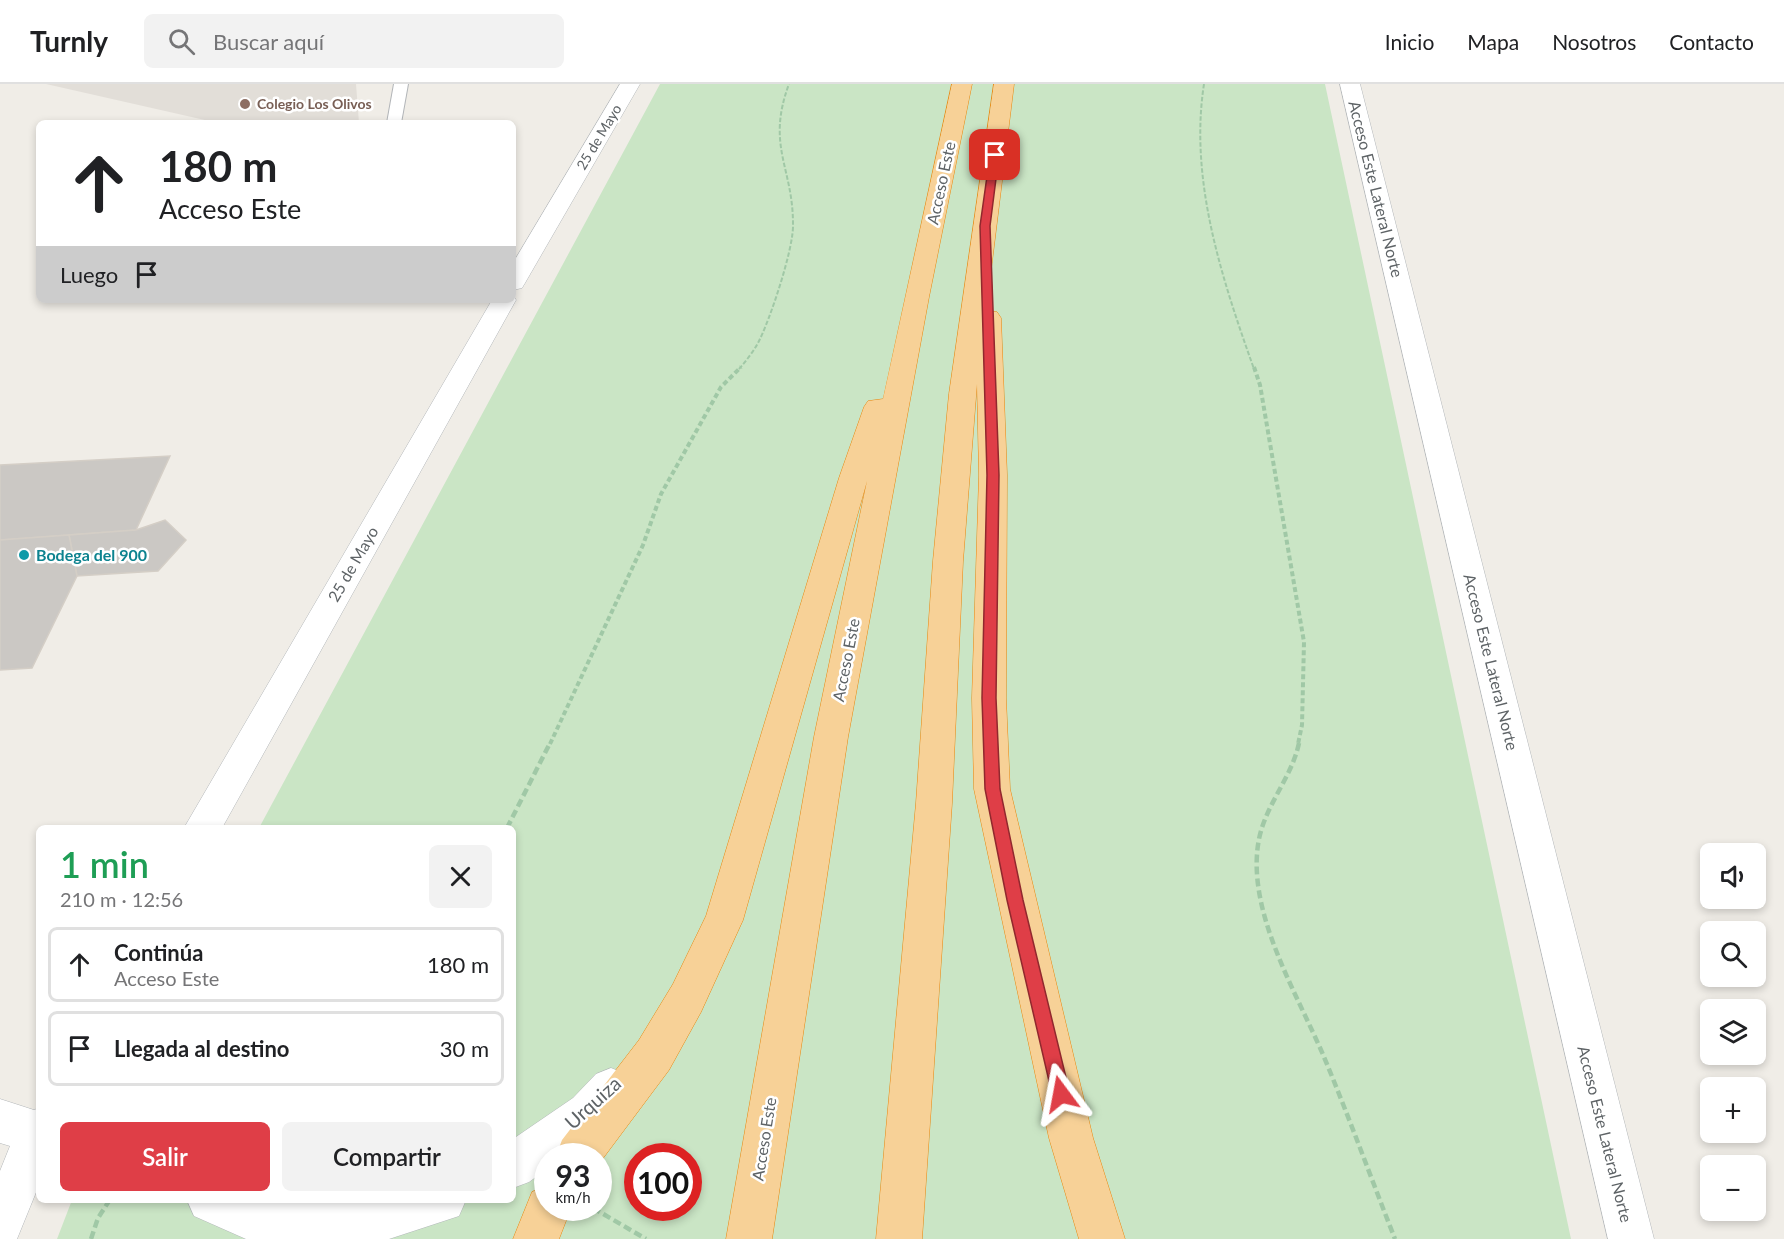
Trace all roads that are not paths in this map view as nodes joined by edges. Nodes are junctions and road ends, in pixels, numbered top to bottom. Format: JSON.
{"nodes":[{"id":1,"x":401,"y":84,"type":"edge"},
{"id":2,"x":630,"y":84,"type":"edge"},
{"id":3,"x":962,"y":84,"type":"edge"},
{"id":4,"x":1004,"y":84,"type":"edge"},
{"id":5,"x":1350,"y":84,"type":"edge"},
{"id":6,"x":395,"y":120,"type":"edge"},
{"id":7,"x":985,"y":226,"type":"junction"},
{"id":8,"x":520,"y":257,"type":"edge"},
{"id":9,"x":516,"y":272,"type":"edge"},
{"id":10,"x":917,"y":297,"type":"junction"},
{"id":11,"x":502,"y":303,"type":"edge"},
{"id":12,"x":204,"y":825,"type":"edge"},
{"id":13,"x":667,"y":1033,"type":"junction"},
{"id":14,"x":29,"y":1129,"type":"edge"},
{"id":15,"x":588,"y":1143,"type":"edge"},
{"id":16,"x":516,"y":1164,"type":"edge"},
{"id":17,"x":433,"y":1203,"type":"edge"},
{"id":18,"x":229,"y":1207,"type":"edge"},
{"id":19,"x":543,"y":1221,"type":"edge"},
{"id":20,"x":0,"y":1225,"type":"edge"},
{"id":21,"x":290,"y":1239,"type":"edge"},
{"id":22,"x":536,"y":1239,"type":"edge"},
{"id":23,"x":749,"y":1239,"type":"edge"},
{"id":24,"x":899,"y":1239,"type":"edge"},
{"id":25,"x":1102,"y":1239,"type":"edge"},
{"id":26,"x":1631,"y":1239,"type":"edge"}],
"edges":[{"from":1,"to":6,"type":"lane"},
{"from":2,"to":8,"type":"street","name":"25 de Mayo"},
{"from":3,"to":10,"type":"highway","name":"Acceso Este"},
{"from":4,"to":7,"type":"highway"},
{"from":5,"to":26,"type":"street","name":"Acceso Este Lateral Norte"},
{"from":7,"to":24,"type":"highway"},
{"from":7,"to":25,"type":"highway"},
{"from":8,"to":9,"type":"street","name":"25 de Mayo"},
{"from":10,"to":13,"type":"highway"},
{"from":10,"to":23,"type":"highway","name":"Acceso Este"},
{"from":11,"to":12,"type":"street","name":"25 de Mayo"},
{"from":13,"to":15,"type":"highway"},
{"from":13,"to":16,"type":"street","name":"Urquiza"},
{"from":14,"to":20,"type":"street"},
{"from":17,"to":18,"type":"street"},
{"from":18,"to":21,"type":"street"},
{"from":19,"to":22,"type":"highway"}]}
